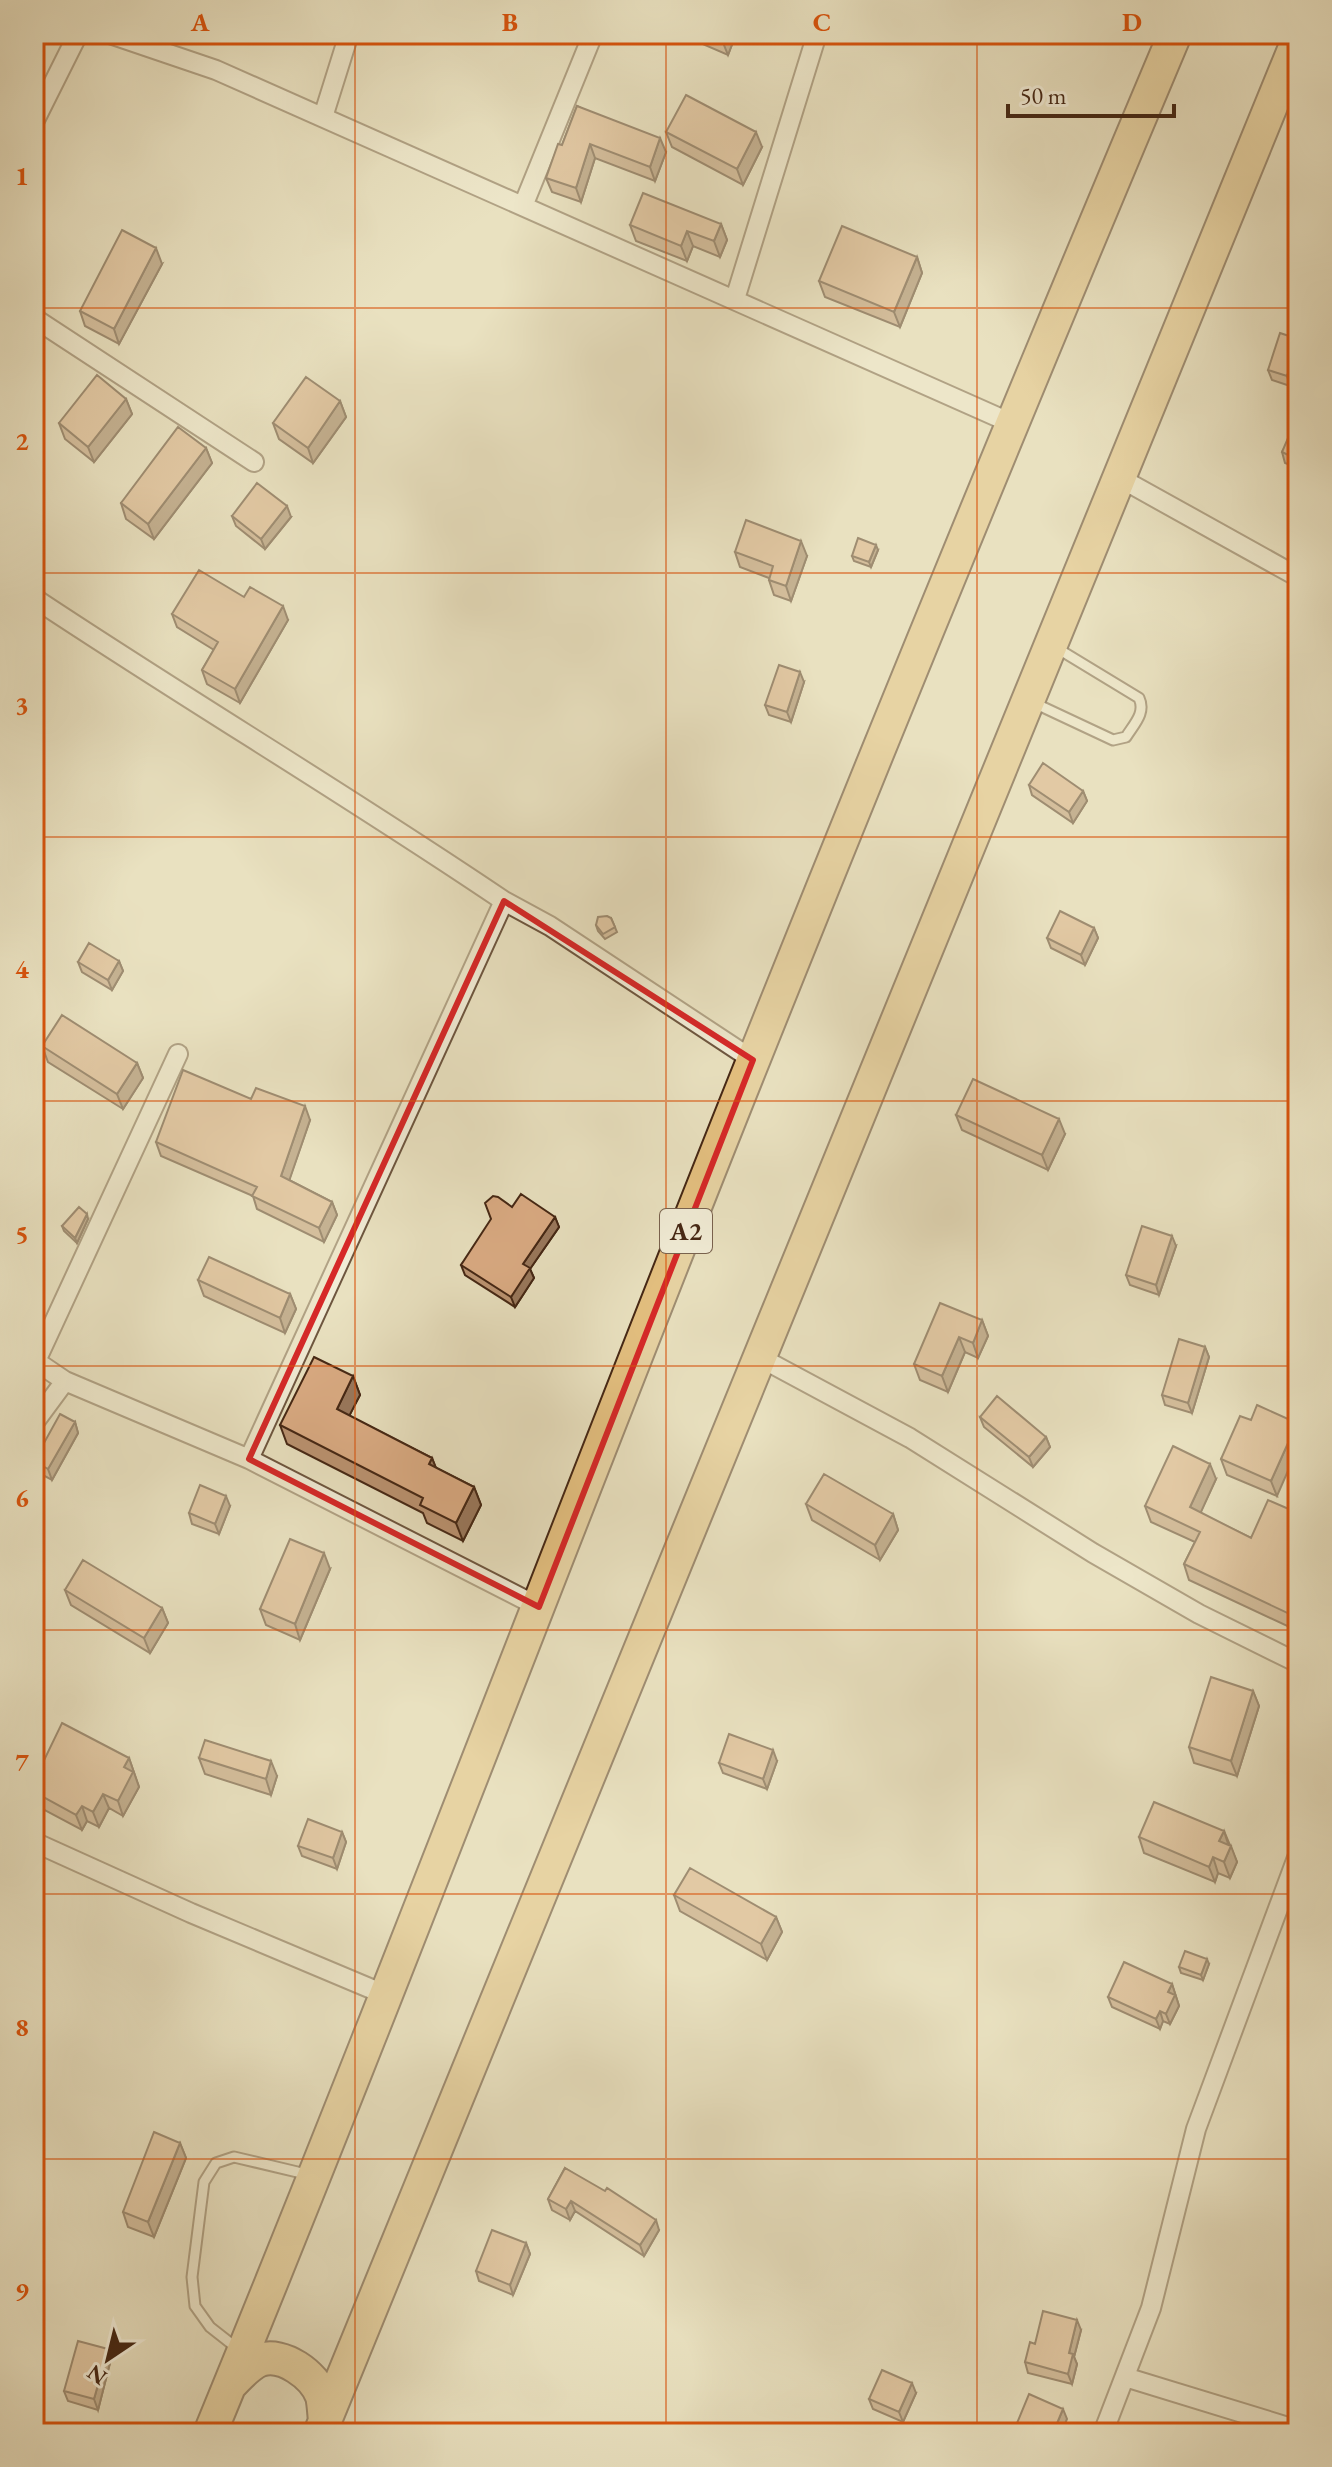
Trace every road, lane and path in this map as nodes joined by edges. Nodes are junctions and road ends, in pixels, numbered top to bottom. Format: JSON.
{"nodes":[{"id":1,"x":78,"y":34,"type":"edge"},
{"id":2,"x":110,"y":34,"type":"edge"},
{"id":3,"x":349,"y":34,"type":"edge"},
{"id":4,"x":593,"y":34,"type":"edge"},
{"id":5,"x":817,"y":34,"type":"edge"},
{"id":6,"x":1175,"y":34,"type":"edge"},
{"id":7,"x":1298,"y":40,"type":"edge"},
{"id":8,"x":323,"y":117,"type":"junction"},
{"id":9,"x":34,"y":122,"type":"edge"},
{"id":10,"x":523,"y":206,"type":"junction"},
{"id":11,"x":735,"y":299,"type":"junction"},
{"id":12,"x":34,"y":318,"type":"edge"},
{"id":13,"x":1011,"y":423,"type":"junction"},
{"id":14,"x":254,"y":462,"type":"dead end"},
{"id":15,"x":1120,"y":478,"type":"junction"},
{"id":16,"x":1298,"y":577,"type":"edge"},
{"id":17,"x":34,"y":598,"type":"edge"},
{"id":18,"x":1052,"y":645,"type":"junction"},
{"id":19,"x":1029,"y":701,"type":"junction"},
{"id":20,"x":504,"y":901,"type":"junction"},
{"id":21,"x":178,"y":1054,"type":"dead end"},
{"id":22,"x":753,"y":1060,"type":"junction"},
{"id":23,"x":759,"y":1357,"type":"junction"},
{"id":24,"x":35,"y":1360,"type":"edge"},
{"id":25,"x":65,"y":1381,"type":"junction"},
{"id":26,"x":34,"y":1423,"type":"edge"},
{"id":27,"x":249,"y":1459,"type":"junction"},
{"id":28,"x":539,"y":1607,"type":"junction"},
{"id":29,"x":1298,"y":1663,"type":"edge"},
{"id":30,"x":34,"y":1842,"type":"edge"},
{"id":31,"x":1298,"y":1855,"type":"edge"},
{"id":32,"x":386,"y":1995,"type":"junction"},
{"id":33,"x":313,"y":2176,"type":"junction"},
{"id":34,"x":243,"y":2352,"type":"junction"},
{"id":35,"x":1125,"y":2377,"type":"junction"},
{"id":36,"x":229,"y":2387,"type":"junction"},
{"id":37,"x":323,"y":2427,"type":"edge"},
{"id":38,"x":1298,"y":2430,"type":"edge"},
{"id":39,"x":210,"y":2433,"type":"edge"},
{"id":40,"x":1103,"y":2433,"type":"edge"}],
"edges":[{"from":1,"to":9,"type":"street"},
{"from":2,"to":8,"type":"street"},
{"from":3,"to":8,"type":"street"},
{"from":4,"to":10,"type":"street"},
{"from":5,"to":11,"type":"street"},
{"from":6,"to":13,"type":"highway","number":"A2"},
{"from":7,"to":15,"type":"highway"},
{"from":8,"to":10,"type":"street"},
{"from":10,"to":11,"type":"street"},
{"from":11,"to":13,"type":"street"},
{"from":12,"to":14,"type":"street"},
{"from":13,"to":22,"type":"highway","number":"A2"},
{"from":15,"to":16,"type":"street"},
{"from":15,"to":18,"type":"highway"},
{"from":17,"to":20,"type":"street"},
{"from":18,"to":19,"type":"highway"},
{"from":18,"to":19,"type":"lane"},
{"from":19,"to":23,"type":"highway"},
{"from":20,"to":22,"type":"street"},
{"from":20,"to":27,"type":"street"},
{"from":21,"to":24,"type":"street"},
{"from":22,"to":28,"type":"highway","number":"A2"},
{"from":23,"to":29,"type":"street"},
{"from":23,"to":37,"type":"highway"},
{"from":24,"to":25,"type":"street"},
{"from":25,"to":26,"type":"street"},
{"from":25,"to":27,"type":"street"},
{"from":27,"to":28,"type":"street"},
{"from":28,"to":32,"type":"highway","number":"A2"},
{"from":30,"to":32,"type":"street"},
{"from":31,"to":35,"type":"street"},
{"from":32,"to":33,"type":"highway","number":"A2"},
{"from":33,"to":34,"type":"highway","number":"A2"},
{"from":33,"to":34,"type":"lane"},
{"from":34,"to":36,"type":"highway","number":"A2"},
{"from":35,"to":38,"type":"street"},
{"from":35,"to":40,"type":"street"},
{"from":36,"to":37,"type":"highway"},
{"from":36,"to":39,"type":"highway","number":"A2"}]}
